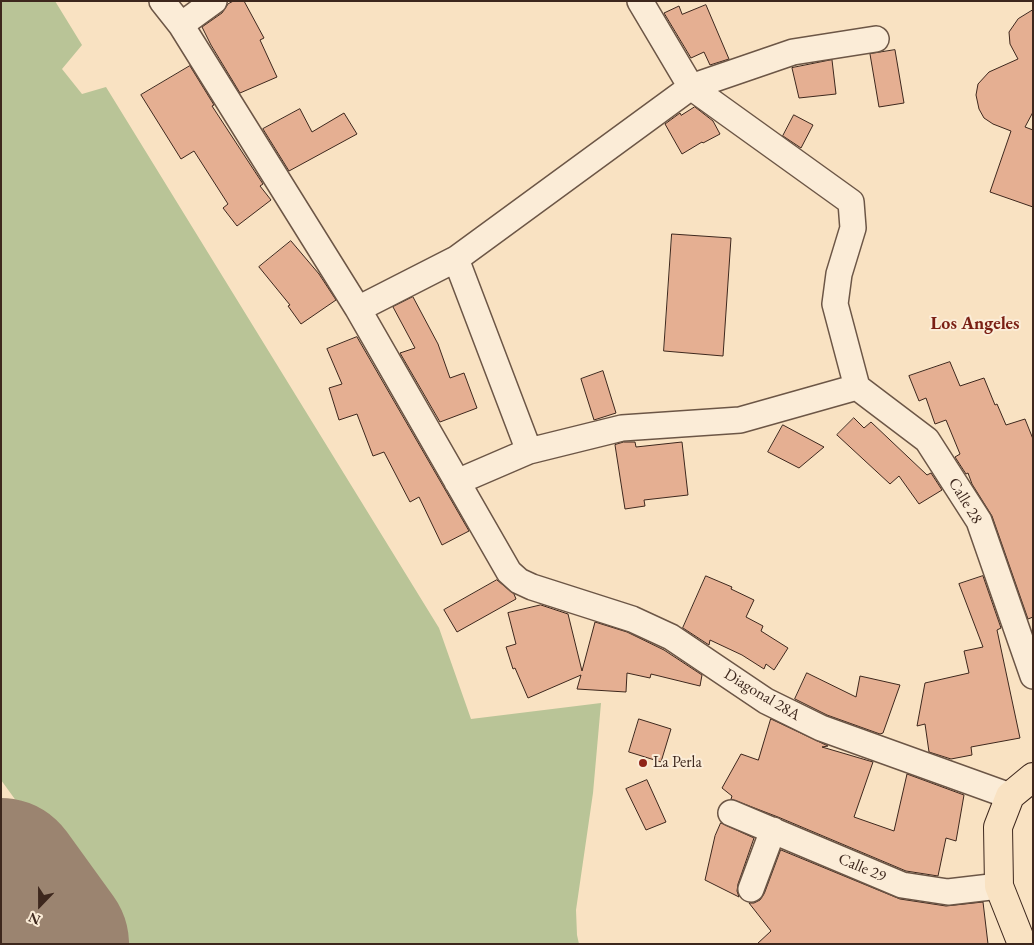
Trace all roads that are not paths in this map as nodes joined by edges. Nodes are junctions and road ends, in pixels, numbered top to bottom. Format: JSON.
{"nodes":[{"id":1,"x":162,"y":1,"type":"edge"},
{"id":2,"x":214,"y":1,"type":"edge"},
{"id":3,"x":640,"y":1,"type":"edge"},
{"id":4,"x":181,"y":26,"type":"junction"},
{"id":5,"x":876,"y":39,"type":"dead end"},
{"id":6,"x":691,"y":87,"type":"junction"},
{"id":7,"x":456,"y":259,"type":"junction"},
{"id":8,"x":358,"y":309,"type":"junction"},
{"id":9,"x":857,"y":387,"type":"junction"},
{"id":10,"x":529,"y":452,"type":"junction"},
{"id":11,"x":457,"y":482,"type":"junction"},
{"id":12,"x":1033,"y":676,"type":"edge"},
{"id":13,"x":1033,"y":778,"type":"edge"},
{"id":14,"x":1010,"y":796,"type":"junction"},
{"id":15,"x":731,"y":813,"type":"dead end"},
{"id":16,"x":773,"y":830,"type":"junction"},
{"id":17,"x":999,"y":886,"type":"junction"},
{"id":18,"x":751,"y":889,"type":"dead end"},
{"id":19,"x":1022,"y":944,"type":"edge"}],
"edges":[{"from":1,"to":4,"type":"street"},
{"from":2,"to":4,"type":"street"},
{"from":3,"to":6,"type":"street"},
{"from":4,"to":8,"type":"street"},
{"from":5,"to":6,"type":"street"},
{"from":6,"to":7,"type":"street"},
{"from":6,"to":9,"type":"street"},
{"from":7,"to":8,"type":"street"},
{"from":7,"to":10,"type":"street"},
{"from":8,"to":11,"type":"street"},
{"from":9,"to":10,"type":"street"},
{"from":9,"to":12,"type":"street","name":"Calle 28"},
{"from":10,"to":11,"type":"street"},
{"from":11,"to":14,"type":"street","name":"Diagonal 28A"},
{"from":13,"to":14,"type":"main road"},
{"from":14,"to":17,"type":"main road"},
{"from":15,"to":16,"type":"street","name":"Calle 29"},
{"from":16,"to":17,"type":"street","name":"Calle 29"},
{"from":16,"to":18,"type":"street"},
{"from":17,"to":19,"type":"main road"}]}
